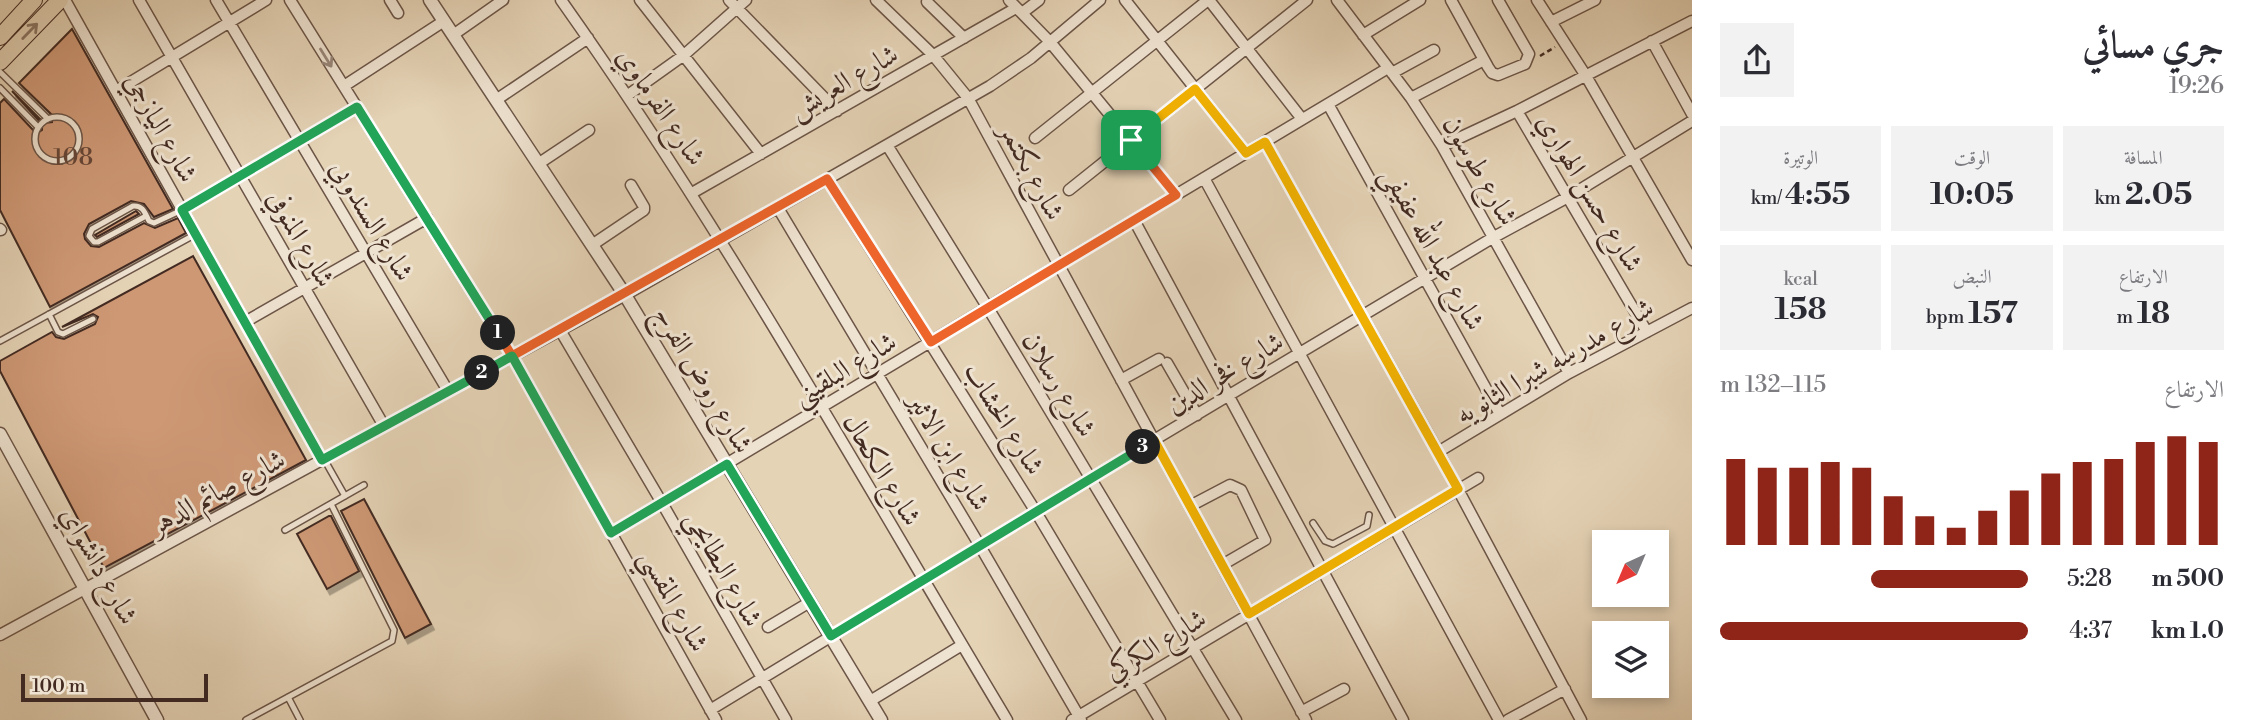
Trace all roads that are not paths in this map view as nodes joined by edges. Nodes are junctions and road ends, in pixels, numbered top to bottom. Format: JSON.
{"nodes":[{"id":1,"x":34,"y":0,"type":"edge"},
{"id":2,"x":62,"y":0,"type":"edge"},
{"id":3,"x":139,"y":0,"type":"edge"},
{"id":4,"x":216,"y":0,"type":"edge"},
{"id":5,"x":266,"y":0,"type":"edge"},
{"id":6,"x":290,"y":0,"type":"edge"},
{"id":7,"x":390,"y":0,"type":"edge"},
{"id":8,"x":430,"y":0,"type":"edge"},
{"id":9,"x":503,"y":0,"type":"edge"},
{"id":10,"x":561,"y":0,"type":"edge"},
{"id":11,"x":640,"y":0,"type":"edge"},
{"id":12,"x":876,"y":0,"type":"edge"},
{"id":13,"x":1039,"y":0,"type":"edge"},
{"id":14,"x":1100,"y":0,"type":"edge"},
{"id":15,"x":1125,"y":0,"type":"edge"},
{"id":16,"x":1208,"y":0,"type":"edge"},
{"id":17,"x":1307,"y":0,"type":"edge"},
{"id":18,"x":1337,"y":0,"type":"edge"},
{"id":19,"x":1420,"y":0,"type":"edge"},
{"id":20,"x":1451,"y":0,"type":"edge"},
{"id":21,"x":1498,"y":0,"type":"edge"},
{"id":22,"x":1536,"y":0,"type":"edge"},
{"id":23,"x":1595,"y":0,"type":"edge"},
{"id":24,"x":927,"y":2,"type":"dead end"},
{"id":25,"x":737,"y":3,"type":"edge"},
{"id":26,"x":1016,"y":7,"type":"edge"},
{"id":27,"x":398,"y":13,"type":"dead end"},
{"id":28,"x":1692,"y":20,"type":"edge"},
{"id":29,"x":444,"y":21,"type":"junction"},
{"id":30,"x":229,"y":22,"type":"junction"},
{"id":31,"x":1551,"y":22,"type":"junction"},
{"id":32,"x":4,"y":27,"type":"edge"},
{"id":33,"x":453,"y":35,"type":"junction"},
{"id":34,"x":1363,"y":35,"type":"junction"},
{"id":35,"x":588,"y":38,"type":"junction"},
{"id":36,"x":964,"y":38,"type":"junction"},
{"id":37,"x":1157,"y":41,"type":"junction"},
{"id":38,"x":1652,"y":41,"type":"junction"},
{"id":39,"x":1050,"y":42,"type":"junction"},
{"id":40,"x":1247,"y":48,"type":"junction"},
{"id":41,"x":1434,"y":50,"type":"dead end"},
{"id":42,"x":684,"y":55,"type":"junction"},
{"id":43,"x":933,"y":55,"type":"junction"},
{"id":44,"x":172,"y":57,"type":"junction"},
{"id":45,"x":1484,"y":60,"type":"junction"},
{"id":46,"x":0,"y":62,"type":"edge"},
{"id":47,"x":1390,"y":70,"type":"junction"},
{"id":48,"x":0,"y":72,"type":"edge"},
{"id":49,"x":1586,"y":76,"type":"junction"},
{"id":50,"x":344,"y":86,"type":"junction"},
{"id":51,"x":0,"y":88,"type":"edge"},
{"id":52,"x":1195,"y":89,"type":"junction"},
{"id":53,"x":116,"y":91,"type":"junction"},
{"id":54,"x":1091,"y":92,"type":"junction"},
{"id":55,"x":628,"y":95,"type":"junction"},
{"id":56,"x":968,"y":98,"type":"junction"},
{"id":57,"x":1411,"y":98,"type":"junction"},
{"id":58,"x":496,"y":100,"type":"junction"},
{"id":59,"x":1328,"y":104,"type":"junction"},
{"id":60,"x":357,"y":107,"type":"junction"},
{"id":61,"x":837,"y":110,"type":"junction"},
{"id":62,"x":1517,"y":111,"type":"junction"},
{"id":63,"x":1692,"y":114,"type":"edge"},
{"id":64,"x":48,"y":119,"type":"junction"},
{"id":65,"x":1302,"y":119,"type":"junction"},
{"id":66,"x":1692,"y":121,"type":"edge"},
{"id":67,"x":38,"y":127,"type":"junction"},
{"id":68,"x":589,"y":131,"type":"dead end"},
{"id":69,"x":1035,"y":138,"type":"dead end"},
{"id":70,"x":1131,"y":140,"type":"junction"},
{"id":71,"x":300,"y":141,"type":"junction"},
{"id":72,"x":1265,"y":142,"type":"junction"},
{"id":73,"x":887,"y":145,"type":"junction"},
{"id":74,"x":1442,"y":146,"type":"junction"},
{"id":75,"x":1246,"y":153,"type":"junction"},
{"id":76,"x":761,"y":154,"type":"junction"},
{"id":77,"x":1633,"y":157,"type":"junction"},
{"id":78,"x":538,"y":164,"type":"junction"},
{"id":79,"x":241,"y":177,"type":"junction"},
{"id":80,"x":1204,"y":178,"type":"junction"},
{"id":81,"x":827,"y":179,"type":"junction"},
{"id":82,"x":631,"y":185,"type":"dead end"},
{"id":83,"x":1069,"y":190,"type":"dead end"},
{"id":84,"x":692,"y":193,"type":"junction"},
{"id":85,"x":1176,"y":195,"type":"junction"},
{"id":86,"x":1568,"y":197,"type":"junction"},
{"id":87,"x":778,"y":208,"type":"junction"},
{"id":88,"x":182,"y":210,"type":"junction"},
{"id":89,"x":146,"y":216,"type":"junction"},
{"id":90,"x":427,"y":218,"type":"junction"},
{"id":91,"x":1134,"y":220,"type":"junction"},
{"id":92,"x":196,"y":234,"type":"junction"},
{"id":93,"x":1494,"y":237,"type":"junction"},
{"id":94,"x":721,"y":241,"type":"junction"},
{"id":95,"x":592,"y":245,"type":"junction"},
{"id":96,"x":366,"y":253,"type":"junction"},
{"id":97,"x":1692,"y":260,"type":"edge"},
{"id":98,"x":1058,"y":265,"type":"junction"},
{"id":99,"x":1425,"y":279,"type":"junction"},
{"id":100,"x":305,"y":288,"type":"junction"},
{"id":101,"x":625,"y":295,"type":"junction"},
{"id":102,"x":988,"y":308,"type":"junction"},
{"id":103,"x":1692,"y":308,"type":"edge"},
{"id":104,"x":49,"y":314,"type":"junction"},
{"id":105,"x":1362,"y":316,"type":"junction"},
{"id":106,"x":93,"y":319,"type":"dead end"},
{"id":107,"x":245,"y":322,"type":"junction"},
{"id":108,"x":560,"y":330,"type":"junction"},
{"id":109,"x":1647,"y":332,"type":"junction"},
{"id":110,"x":0,"y":341,"type":"edge"},
{"id":111,"x":931,"y":342,"type":"junction"},
{"id":112,"x":1299,"y":354,"type":"junction"},
{"id":113,"x":512,"y":356,"type":"junction"},
{"id":114,"x":1569,"y":373,"type":"junction"},
{"id":115,"x":878,"y":374,"type":"junction"},
{"id":116,"x":1121,"y":380,"type":"junction"},
{"id":117,"x":448,"y":391,"type":"junction"},
{"id":118,"x":1229,"y":396,"type":"junction"},
{"id":119,"x":821,"y":408,"type":"junction"},
{"id":120,"x":1500,"y":414,"type":"junction"},
{"id":121,"x":1197,"y":415,"type":"junction"},
{"id":122,"x":384,"y":426,"type":"junction"},
{"id":123,"x":0,"y":433,"type":"edge"},
{"id":124,"x":1154,"y":440,"type":"junction"},
{"id":125,"x":1438,"y":452,"type":"junction"},
{"id":126,"x":323,"y":459,"type":"junction"},
{"id":127,"x":727,"y":464,"type":"junction"},
{"id":128,"x":1478,"y":478,"type":"dead end"},
{"id":129,"x":1090,"y":479,"type":"junction"},
{"id":130,"x":364,"y":485,"type":"dead end"},
{"id":131,"x":1458,"y":489,"type":"junction"},
{"id":132,"x":345,"y":496,"type":"junction"},
{"id":133,"x":662,"y":503,"type":"junction"},
{"id":134,"x":331,"y":504,"type":"junction"},
{"id":135,"x":1190,"y":506,"type":"junction"},
{"id":136,"x":1036,"y":512,"type":"junction"},
{"id":137,"x":1369,"y":515,"type":"dead end"},
{"id":138,"x":1312,"y":523,"type":"dead end"},
{"id":139,"x":1394,"y":528,"type":"junction"},
{"id":140,"x":285,"y":530,"type":"dead end"},
{"id":141,"x":611,"y":533,"type":"junction"},
{"id":142,"x":1349,"y":536,"type":"junction"},
{"id":143,"x":980,"y":546,"type":"junction"},
{"id":144,"x":1357,"y":550,"type":"junction"},
{"id":145,"x":1222,"y":565,"type":"junction"},
{"id":146,"x":1323,"y":570,"type":"junction"},
{"id":147,"x":923,"y":580,"type":"junction"},
{"id":148,"x":85,"y":589,"type":"junction"},
{"id":149,"x":810,"y":602,"type":"junction"},
{"id":150,"x":1249,"y":614,"type":"junction"},
{"id":151,"x":768,"y":627,"type":"dead end"},
{"id":152,"x":0,"y":635,"type":"edge"},
{"id":153,"x":831,"y":636,"type":"junction"},
{"id":154,"x":962,"y":645,"type":"junction"},
{"id":155,"x":1193,"y":647,"type":"junction"},
{"id":156,"x":761,"y":679,"type":"junction"},
{"id":157,"x":1137,"y":681,"type":"junction"},
{"id":158,"x":1344,"y":689,"type":"dead end"},
{"id":159,"x":1565,"y":689,"type":"junction"},
{"id":160,"x":288,"y":697,"type":"junction"},
{"id":161,"x":870,"y":701,"type":"junction"},
{"id":162,"x":713,"y":715,"type":"edge"},
{"id":163,"x":1303,"y":716,"type":"edge"},
{"id":164,"x":1077,"y":719,"type":"edge"},
{"id":165,"x":157,"y":720,"type":"edge"},
{"id":166,"x":246,"y":720,"type":"edge"},
{"id":167,"x":300,"y":720,"type":"edge"},
{"id":168,"x":786,"y":720,"type":"edge"},
{"id":169,"x":881,"y":720,"type":"edge"},
{"id":170,"x":1007,"y":720,"type":"edge"},
{"id":171,"x":1160,"y":720,"type":"edge"},
{"id":172,"x":1236,"y":720,"type":"edge"},
{"id":173,"x":1403,"y":720,"type":"edge"},
{"id":174,"x":1499,"y":720,"type":"edge"},
{"id":175,"x":1508,"y":720,"type":"edge"},
{"id":176,"x":1581,"y":720,"type":"edge"}],
"edges":[{"from":1,"to":32,"type":"main road"},
{"from":46,"to":2,"type":"main road","one_way":true},
{"from":2,"to":53,"type":"street","name":"شارع اليازجي"},
{"from":3,"to":44,"type":"street","name":"شارع المنوفي"},
{"from":4,"to":30,"type":"street","name":"شارع السندوبي"},
{"from":5,"to":30,"type":"street"},
{"from":6,"to":50,"type":"street","name":"شارع المقسي","one_way":true},
{"from":7,"to":27,"type":"street"},
{"from":8,"to":29,"type":"street","name":"شارع روض الفرج"},
{"from":9,"to":33,"type":"street"},
{"from":10,"to":35,"type":"street","name":"شارع الفرماوي"},
{"from":11,"to":42,"type":"street"},
{"from":12,"to":43,"type":"street","name":"شارع بكتمر"},
{"from":13,"to":26,"type":"street","name":"شارع العريش"},
{"from":14,"to":39,"type":"street","name":"شارع صائم الدهر"},
{"from":15,"to":37,"type":"street"},
{"from":16,"to":37,"type":"street"},
{"from":16,"to":40,"type":"street"},
{"from":17,"to":40,"type":"street"},
{"from":18,"to":34,"type":"street","name":"شارع طوسون"},
{"from":19,"to":34,"type":"street"},
{"from":20,"to":45,"type":"street"},
{"from":21,"to":45,"type":"street"},
{"from":22,"to":31,"type":"street"},
{"from":23,"to":31,"type":"street"},
{"from":24,"to":36,"type":"street"},
{"from":25,"to":42,"type":"street"},
{"from":25,"to":61,"type":"street"},
{"from":26,"to":36,"type":"street","name":"شارع العريش"},
{"from":26,"to":39,"type":"street"},
{"from":28,"to":38,"type":"street"},
{"from":29,"to":33,"type":"street","name":"شارع روض الفرج"},
{"from":29,"to":50,"type":"street"},
{"from":30,"to":44,"type":"street"},
{"from":30,"to":71,"type":"street","name":"شارع السندوبي"},
{"from":31,"to":49,"type":"street"},
{"from":33,"to":58,"type":"street","name":"شارع روض الفرج"},
{"from":34,"to":47,"type":"street","name":"شارع طوسون"},
{"from":35,"to":55,"type":"street","name":"شارع الفرماوي"},
{"from":35,"to":58,"type":"street"},
{"from":36,"to":43,"type":"street","name":"شارع العريش"},
{"from":37,"to":52,"type":"street"},
{"from":37,"to":54,"type":"street"},
{"from":38,"to":49,"type":"street"},
{"from":38,"to":63,"type":"street"},
{"from":39,"to":54,"type":"street"},
{"from":39,"to":56,"type":"street","name":"شارع صائم الدهر"},
{"from":40,"to":52,"type":"street"},
{"from":40,"to":65,"type":"street"},
{"from":41,"to":47,"type":"street","name":"شارع البلقيني"},
{"from":42,"to":55,"type":"street"},
{"from":42,"to":76,"type":"street"},
{"from":43,"to":56,"type":"street","name":"شارع بكتمر"},
{"from":43,"to":61,"type":"street","name":"شارع العريش"},
{"from":44,"to":53,"type":"street"},
{"from":44,"to":79,"type":"street","name":"شارع المنوفي"},
{"from":45,"to":57,"type":"street"},
{"from":47,"to":57,"type":"street","name":"شارع طوسون"},
{"from":47,"to":59,"type":"street","name":"شارع البلقيني"},
{"from":48,"to":64,"type":"lane"},
{"from":49,"to":62,"type":"street"},
{"from":49,"to":77,"type":"street"},
{"from":50,"to":60,"type":"street","name":"شارع المقسي"},
{"from":51,"to":67,"type":"lane"},
{"from":52,"to":70,"type":"street"},
{"from":52,"to":75,"type":"street"},
{"from":53,"to":88,"type":"street","name":"شارع اليازجي"},
{"from":54,"to":69,"type":"street"},
{"from":54,"to":70,"type":"street"},
{"from":55,"to":84,"type":"street","name":"شارع الفرماوي"},
{"from":56,"to":73,"type":"street","name":"شارع صائم الدهر"},
{"from":56,"to":98,"type":"street","name":"شارع بكتمر"},
{"from":57,"to":74,"type":"street","name":"شارع طوسون"},
{"from":58,"to":78,"type":"street","name":"شارع روض الفرج"},
{"from":59,"to":65,"type":"street","name":"شارع البلقيني"},
{"from":59,"to":99,"type":"street","name":"شارع عبد الله عفيفي"},
{"from":60,"to":71,"type":"street"},
{"from":60,"to":90,"type":"street","name":"شارع المقسي"},
{"from":61,"to":76,"type":"street","name":"شارع العريش"},
{"from":62,"to":74,"type":"street"},
{"from":62,"to":86,"type":"street","name":"شارع حسن الهواري"},
{"from":64,"to":67,"type":"lane"},
{"from":64,"to":67,"type":"lane"},
{"from":65,"to":72,"type":"street","name":"شارع البلقيني"},
{"from":66,"to":77,"type":"street","name":"شارع فخر الدين"},
{"from":68,"to":78,"type":"street"},
{"from":70,"to":83,"type":"street"},
{"from":70,"to":85,"type":"street"},
{"from":71,"to":79,"type":"street"},
{"from":71,"to":96,"type":"street","name":"شارع السندوبي"},
{"from":72,"to":75,"type":"street","name":"شارع البلقيني"},
{"from":72,"to":105,"type":"street"},
{"from":73,"to":81,"type":"street","name":"شارع صائم الدهر"},
{"from":73,"to":102,"type":"street","name":"شارع رسلان"},
{"from":74,"to":93,"type":"street","name":"شارع طوسون"},
{"from":75,"to":80,"type":"street","name":"شارع البلقيني"},
{"from":76,"to":84,"type":"street","name":"شارع العريش"},
{"from":77,"to":86,"type":"street","name":"شارع فخر الدين"},
{"from":77,"to":97,"type":"street"},
{"from":78,"to":95,"type":"street","name":"شارع روض الفرج"},
{"from":79,"to":88,"type":"street"},
{"from":79,"to":100,"type":"street","name":"شارع المنوفي"},
{"from":80,"to":85,"type":"street","name":"شارع البلقيني"},
{"from":80,"to":112,"type":"street"},
{"from":81,"to":87,"type":"street","name":"شارع صائم الدهر"},
{"from":81,"to":111,"type":"street","name":"شارع الخشاب"},
{"from":82,"to":95,"type":"street"},
{"from":84,"to":94,"type":"street","name":"شارع الفرماوي"},
{"from":85,"to":91,"type":"street","name":"شارع البلقيني"},
{"from":86,"to":93,"type":"street","name":"شارع فخر الدين"},
{"from":86,"to":109,"type":"street","name":"شارع حسن الهواري"},
{"from":87,"to":94,"type":"street","name":"شارع صائم الدهر"},
{"from":87,"to":115,"type":"street","name":"شارع ابن الاثير"},
{"from":88,"to":89,"type":"lane"},
{"from":88,"to":92,"type":"street","name":"شارع اليازجي"},
{"from":89,"to":89,"type":"lane"},
{"from":90,"to":96,"type":"street"},
{"from":90,"to":113,"type":"street","name":"شارع المقسي"},
{"from":91,"to":98,"type":"street","name":"شارع البلقيني"},
{"from":91,"to":118,"type":"street"},
{"from":92,"to":104,"type":"lane"},
{"from":92,"to":107,"type":"street","name":"شارع اليازجي"},
{"from":93,"to":99,"type":"street","name":"شارع فخر الدين"},
{"from":93,"to":114,"type":"street","name":"شارع طوسون"},
{"from":94,"to":101,"type":"street","name":"شارع صائم الدهر"},
{"from":94,"to":119,"type":"street","name":"شارع الكحال"},
{"from":95,"to":101,"type":"street","name":"شارع روض الفرج"},
{"from":96,"to":100,"type":"street"},
{"from":96,"to":117,"type":"street","name":"شارع السندوبي"},
{"from":98,"to":102,"type":"street","name":"شارع البلقيني"},
{"from":98,"to":116,"type":"street","name":"شارع بكتمر"},
{"from":99,"to":105,"type":"street","name":"شارع فخر الدين"},
{"from":99,"to":120,"type":"street","name":"شارع عبد الله عفيفي"},
{"from":100,"to":107,"type":"street"},
{"from":100,"to":122,"type":"street","name":"شارع المنوفي"},
{"from":101,"to":108,"type":"street","name":"شارع صائم الدهر"},
{"from":101,"to":127,"type":"street","name":"شارع روض الفرج"},
{"from":102,"to":111,"type":"street","name":"شارع البلقيني"},
{"from":102,"to":129,"type":"street","name":"شارع رسلان"},
{"from":103,"to":109,"type":"street","name":"شارع مدرسه شبرا الثانويه"},
{"from":104,"to":106,"type":"lane"},
{"from":104,"to":110,"type":"lane"},
{"from":105,"to":112,"type":"street","name":"شارع فخر الدين"},
{"from":105,"to":125,"type":"street"},
{"from":107,"to":126,"type":"street","name":"شارع اليازجي"},
{"from":108,"to":113,"type":"street","name":"شارع صائم الدهر"},
{"from":108,"to":133,"type":"street","name":"شارع البطايحي"},
{"from":109,"to":114,"type":"street","name":"شارع مدرسه شبرا الثانويه"},
{"from":111,"to":115,"type":"street","name":"شارع البلقيني"},
{"from":111,"to":136,"type":"street","name":"شارع الخشاب"},
{"from":112,"to":118,"type":"street","name":"شارع فخر الدين"},
{"from":112,"to":139,"type":"street"},
{"from":113,"to":117,"type":"street","name":"شارع صائم الدهر"},
{"from":113,"to":141,"type":"street","name":"شارع المقسي"},
{"from":114,"to":120,"type":"street","name":"شارع مدرسه شبرا الثانويه"},
{"from":115,"to":119,"type":"street","name":"شارع البلقيني"},
{"from":115,"to":143,"type":"street","name":"شارع ابن الاثير"},
{"from":116,"to":121,"type":"street"},
{"from":116,"to":124,"type":"street","name":"شارع بكتمر"},
{"from":117,"to":122,"type":"street","name":"شارع صائم الدهر"},
{"from":118,"to":121,"type":"street","name":"شارع فخر الدين"},
{"from":118,"to":146,"type":"street"},
{"from":119,"to":127,"type":"street","name":"شارع البلقيني"},
{"from":119,"to":147,"type":"street","name":"شارع الكحال"},
{"from":120,"to":125,"type":"street","name":"شارع مدرسه شبرا الثانويه"},
{"from":121,"to":124,"type":"street","name":"شارع فخر الدين"},
{"from":122,"to":126,"type":"street","name":"شارع صائم الدهر"},
{"from":123,"to":148,"type":"street","name":"شارع دانشواي"},
{"from":124,"to":129,"type":"street","name":"شارع فخر الدين"},
{"from":124,"to":135,"type":"street","name":"شارع بكتمر"},
{"from":125,"to":131,"type":"street"},
{"from":126,"to":132,"type":"lane"},
{"from":126,"to":148,"type":"street","name":"شارع صائم الدهر"},
{"from":127,"to":133,"type":"street","name":"شارع البلقيني"},
{"from":127,"to":149,"type":"street","name":"شارع روض الفرج"},
{"from":128,"to":131,"type":"street","name":"شارع الكركي"},
{"from":129,"to":136,"type":"street","name":"شارع فخر الدين"},
{"from":129,"to":155,"type":"street","name":"شارع رسلان"},
{"from":130,"to":132,"type":"lane"},
{"from":131,"to":139,"type":"street","name":"شارع الكركي"},
{"from":131,"to":159,"type":"street"},
{"from":132,"to":134,"type":"lane"},
{"from":133,"to":141,"type":"street","name":"شارع البلقيني"},
{"from":133,"to":156,"type":"street","name":"شارع البطايحي"},
{"from":134,"to":140,"type":"lane"},
{"from":134,"to":160,"type":"lane"},
{"from":135,"to":145,"type":"street","name":"شارع بكتمر"},
{"from":135,"to":145,"type":"street"},
{"from":136,"to":143,"type":"street","name":"شارع فخر الدين"},
{"from":136,"to":157,"type":"street","name":"شارع الخشاب"},
{"from":137,"to":142,"type":"lane"},
{"from":138,"to":142,"type":"lane"},
{"from":139,"to":144,"type":"street","name":"شارع الكركي"},
{"from":139,"to":174,"type":"street"},
{"from":141,"to":162,"type":"street","name":"شارع المقسي"},
{"from":142,"to":144,"type":"lane"},
{"from":143,"to":147,"type":"street","name":"شارع فخر الدين"},
{"from":143,"to":164,"type":"street","name":"شارع ابن الاثير"},
{"from":144,"to":146,"type":"street","name":"شارع الكركي"},
{"from":145,"to":150,"type":"street","name":"شارع بكتمر"},
{"from":146,"to":150,"type":"street","name":"شارع الكركي"},
{"from":146,"to":173,"type":"street"},
{"from":147,"to":153,"type":"street","name":"شارع فخر الدين"},
{"from":147,"to":154,"type":"street","name":"شارع الكحال"},
{"from":148,"to":152,"type":"street","name":"شارع صائم الدهر"},
{"from":148,"to":165,"type":"street","name":"شارع دانشواي"},
{"from":149,"to":151,"type":"street"},
{"from":149,"to":153,"type":"street","name":"شارع روض الفرج"},
{"from":150,"to":155,"type":"street","name":"شارع الكركي"},
{"from":150,"to":163,"type":"street","name":"شارع بكتمر"},
{"from":153,"to":156,"type":"street","name":"شارع فخر الدين"},
{"from":153,"to":161,"type":"street","name":"شارع روض الفرج"},
{"from":154,"to":161,"type":"street"},
{"from":154,"to":170,"type":"street","name":"شارع الكحال"},
{"from":155,"to":157,"type":"street","name":"شارع الكركي"},
{"from":155,"to":172,"type":"street","name":"شارع رسلان"},
{"from":156,"to":162,"type":"street","name":"شارع فخر الدين"},
{"from":156,"to":168,"type":"street","name":"شارع البطايحي"},
{"from":157,"to":164,"type":"street","name":"شارع الكركي"},
{"from":157,"to":171,"type":"street","name":"شارع الخشاب"},
{"from":158,"to":163,"type":"street"},
{"from":159,"to":175,"type":"street"},
{"from":159,"to":176,"type":"street"},
{"from":160,"to":166,"type":"lane"},
{"from":160,"to":167,"type":"lane"},
{"from":161,"to":169,"type":"street","name":"شارع روض الفرج"}]}
